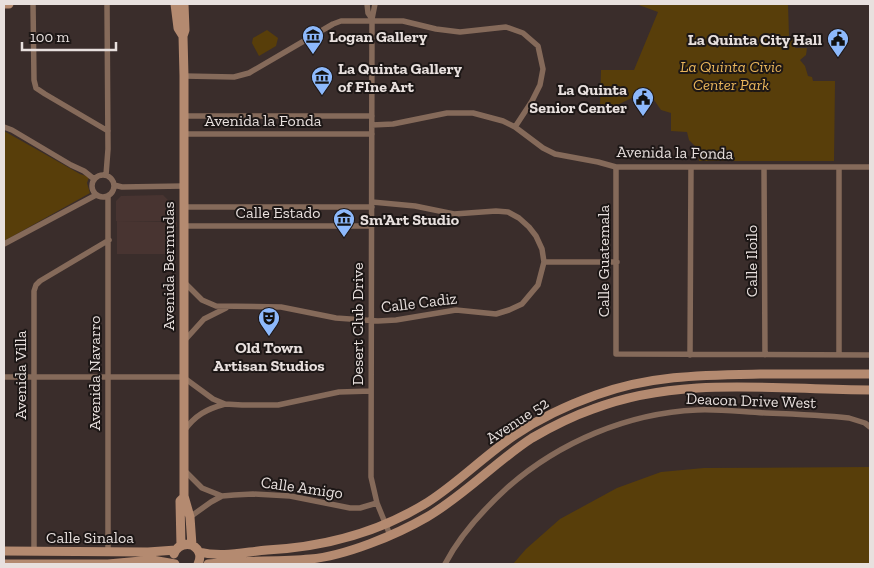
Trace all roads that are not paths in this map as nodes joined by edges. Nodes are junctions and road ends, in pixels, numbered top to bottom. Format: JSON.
{"nodes":[{"id":1,"x":4,"y":4,"type":"edge"},
{"id":2,"x":9,"y":4,"type":"edge"},
{"id":3,"x":33,"y":4,"type":"edge"},
{"id":4,"x":107,"y":4,"type":"edge"},
{"id":5,"x":175,"y":4,"type":"edge"},
{"id":6,"x":184,"y":4,"type":"edge"},
{"id":7,"x":367,"y":4,"type":"edge"},
{"id":8,"x":374,"y":4,"type":"edge"},
{"id":9,"x":372,"y":19,"type":"junction"},
{"id":10,"x":183,"y":36,"type":"junction"},
{"id":11,"x":184,"y":76,"type":"junction"},
{"id":12,"x":184,"y":116,"type":"junction"},
{"id":13,"x":372,"y":116,"type":"junction"},
{"id":14,"x":372,"y":125,"type":"junction"},
{"id":15,"x":4,"y":127,"type":"edge"},
{"id":16,"x":515,"y":127,"type":"junction"},
{"id":17,"x":108,"y":131,"type":"junction"},
{"id":18,"x":184,"y":134,"type":"junction"},
{"id":19,"x":372,"y":134,"type":"junction"},
{"id":20,"x":616,"y":167,"type":"junction"},
{"id":21,"x":691,"y":167,"type":"junction"},
{"id":22,"x":764,"y":167,"type":"junction"},
{"id":23,"x":839,"y":167,"type":"junction"},
{"id":24,"x":870,"y":167,"type":"edge"},
{"id":25,"x":106,"y":175,"type":"junction"},
{"id":26,"x":94,"y":179,"type":"junction"},
{"id":27,"x":114,"y":185,"type":"junction"},
{"id":28,"x":184,"y":186,"type":"junction"},
{"id":29,"x":96,"y":195,"type":"junction"},
{"id":30,"x":108,"y":196,"type":"junction"},
{"id":31,"x":372,"y":205,"type":"junction"},
{"id":32,"x":183,"y":207,"type":"junction"},
{"id":33,"x":183,"y":226,"type":"junction"},
{"id":34,"x":372,"y":226,"type":"junction"},
{"id":35,"x":109,"y":240,"type":"junction"},
{"id":36,"x":4,"y":244,"type":"edge"},
{"id":37,"x":544,"y":262,"type":"junction"},
{"id":38,"x":617,"y":262,"type":"junction"},
{"id":39,"x":183,"y":282,"type":"junction"},
{"id":40,"x":228,"y":308,"type":"junction"},
{"id":41,"x":372,"y":320,"type":"junction"},
{"id":42,"x":183,"y":342,"type":"junction"},
{"id":43,"x":690,"y":355,"type":"junction"},
{"id":44,"x":765,"y":355,"type":"junction"},
{"id":45,"x":839,"y":355,"type":"junction"},
{"id":46,"x":870,"y":355,"type":"edge"},
{"id":47,"x":870,"y":374,"type":"edge"},
{"id":48,"x":4,"y":377,"type":"edge"},
{"id":49,"x":34,"y":377,"type":"junction"},
{"id":50,"x":108,"y":377,"type":"junction"},
{"id":51,"x":183,"y":377,"type":"junction"},
{"id":52,"x":870,"y":390,"type":"edge"},
{"id":53,"x":371,"y":391,"type":"junction"},
{"id":54,"x":225,"y":404,"type":"junction"},
{"id":55,"x":870,"y":427,"type":"edge"},
{"id":56,"x":183,"y":432,"type":"junction"},
{"id":57,"x":184,"y":469,"type":"junction"},
{"id":58,"x":184,"y":496,"type":"junction"},
{"id":59,"x":222,"y":496,"type":"junction"},
{"id":60,"x":377,"y":503,"type":"junction"},
{"id":61,"x":190,"y":517,"type":"junction"},
{"id":62,"x":385,"y":523,"type":"junction"},
{"id":63,"x":390,"y":535,"type":"junction"},
{"id":64,"x":192,"y":545,"type":"junction"},
{"id":65,"x":179,"y":548,"type":"junction"},
{"id":66,"x":4,"y":551,"type":"edge"},
{"id":67,"x":34,"y":551,"type":"junction"},
{"id":68,"x":108,"y":551,"type":"junction"},
{"id":69,"x":199,"y":552,"type":"junction"},
{"id":70,"x":257,"y":563,"type":"edge"},
{"id":71,"x":4,"y":564,"type":"edge"},
{"id":72,"x":34,"y":564,"type":"edge"},
{"id":73,"x":108,"y":564,"type":"edge"},
{"id":74,"x":176,"y":564,"type":"edge"},
{"id":75,"x":198,"y":564,"type":"edge"},
{"id":76,"x":208,"y":564,"type":"edge"},
{"id":77,"x":445,"y":564,"type":"edge"}],
"edges":[{"from":1,"to":2,"type":"main road"},
{"from":3,"to":17,"type":"street"},
{"from":4,"to":17,"type":"street"},
{"from":5,"to":10,"type":"main road","name":"Avenida Bermudas"},
{"from":6,"to":10,"type":"main road","name":"Avenida Bermudas"},
{"from":7,"to":9,"type":"street","name":"Desert Club Drive"},
{"from":8,"to":9,"type":"street","name":"Desert Club Drive"},
{"from":9,"to":11,"type":"street"},
{"from":9,"to":13,"type":"street","name":"Desert Club Drive"},
{"from":9,"to":16,"type":"street"},
{"from":10,"to":11,"type":"main road","name":"Avenida Bermudas"},
{"from":11,"to":12,"type":"main road","name":"Avenida Bermudas"},
{"from":12,"to":13,"type":"street","name":"Avenida la Fonda"},
{"from":12,"to":18,"type":"main road","name":"Avenida Bermudas"},
{"from":13,"to":14,"type":"street","name":"Desert Club Drive"},
{"from":14,"to":16,"type":"street","name":"Avenida la Fonda"},
{"from":14,"to":19,"type":"street","name":"Desert Club Drive"},
{"from":15,"to":26,"type":"street"},
{"from":16,"to":20,"type":"street","name":"Avenida la Fonda"},
{"from":17,"to":25,"type":"street"},
{"from":18,"to":19,"type":"street","name":"Avenida la Fonda"},
{"from":18,"to":28,"type":"main road","name":"Avenida Bermudas"},
{"from":19,"to":31,"type":"street","name":"Desert Club Drive"},
{"from":20,"to":21,"type":"street","name":"Avenida la Fonda"},
{"from":20,"to":38,"type":"street","name":"Calle Guatemala"},
{"from":21,"to":22,"type":"street","name":"Avenida la Fonda"},
{"from":21,"to":43,"type":"street"},
{"from":22,"to":23,"type":"street","name":"Avenida la Fonda"},
{"from":22,"to":44,"type":"street","name":"Calle Iloilo"},
{"from":23,"to":24,"type":"street","name":"Avenida la Fonda"},
{"from":23,"to":45,"type":"street"},
{"from":25,"to":26,"type":"street"},
{"from":25,"to":27,"type":"street"},
{"from":26,"to":29,"type":"street"},
{"from":27,"to":28,"type":"street"},
{"from":27,"to":30,"type":"street"},
{"from":28,"to":32,"type":"main road","name":"Avenida Bermudas"},
{"from":29,"to":30,"type":"street"},
{"from":29,"to":36,"type":"street"},
{"from":30,"to":35,"type":"street","name":"Avenida Navarro"},
{"from":31,"to":32,"type":"street","name":"Calle Estado"},
{"from":31,"to":34,"type":"street","name":"Desert Club Drive"},
{"from":31,"to":37,"type":"street","name":"Calle Estado"},
{"from":32,"to":33,"type":"main road","name":"Avenida Bermudas"},
{"from":33,"to":34,"type":"street","name":"Calle Estado"},
{"from":33,"to":39,"type":"main road","name":"Avenida Bermudas"},
{"from":34,"to":41,"type":"street","name":"Desert Club Drive"},
{"from":35,"to":49,"type":"street","name":"Avenida Villa"},
{"from":35,"to":50,"type":"street","name":"Avenida Navarro"},
{"from":37,"to":38,"type":"street"},
{"from":37,"to":41,"type":"street","name":"Calle Cadiz"},
{"from":38,"to":43,"type":"street","name":"Calle Guatemala"},
{"from":39,"to":40,"type":"street","name":"Calle Cadiz"},
{"from":39,"to":42,"type":"main road","name":"Avenida Bermudas"},
{"from":40,"to":41,"type":"street","name":"Calle Cadiz"},
{"from":40,"to":42,"type":"street","name":"Calle Cadiz"},
{"from":41,"to":53,"type":"street","name":"Desert Club Drive"},
{"from":42,"to":51,"type":"main road","name":"Avenida Bermudas"},
{"from":43,"to":44,"type":"street"},
{"from":44,"to":45,"type":"street"},
{"from":45,"to":46,"type":"street"},
{"from":47,"to":62,"type":"main road","name":"Avenue 52"},
{"from":48,"to":49,"type":"street"},
{"from":49,"to":50,"type":"street"},
{"from":49,"to":67,"type":"street","name":"Avenida Villa"},
{"from":50,"to":51,"type":"street"},
{"from":50,"to":68,"type":"street","name":"Avenida Navarro"},
{"from":51,"to":54,"type":"street"},
{"from":51,"to":56,"type":"main road","name":"Avenida Bermudas"},
{"from":52,"to":63,"type":"main road","name":"Avenue 52"},
{"from":53,"to":54,"type":"street"},
{"from":53,"to":60,"type":"street","name":"Desert Club Drive"},
{"from":54,"to":56,"type":"street"},
{"from":55,"to":77,"type":"street","name":"Deacon Drive West"},
{"from":56,"to":57,"type":"main road","name":"Avenida Bermudas"},
{"from":57,"to":58,"type":"main road","name":"Avenida Bermudas"},
{"from":57,"to":59,"type":"street","name":"Calle Amigo"},
{"from":58,"to":61,"type":"main road","name":"Avenida Bermudas"},
{"from":58,"to":65,"type":"main road","name":"Avenida Bermudas"},
{"from":59,"to":60,"type":"street","name":"Calle Amigo"},
{"from":59,"to":61,"type":"street","name":"Calle Amigo"},
{"from":60,"to":62,"type":"street","name":"Desert Club Drive"},
{"from":61,"to":64,"type":"main road","name":"Avenida Bermudas"},
{"from":62,"to":63,"type":"street","name":"Desert Club Drive"},
{"from":62,"to":69,"type":"main road","name":"Avenue 52"},
{"from":63,"to":70,"type":"main road","name":"Avenue 52"},
{"from":64,"to":65,"type":"main road","name":"Calle Sinaloa"},
{"from":64,"to":69,"type":"main road"},
{"from":65,"to":68,"type":"main road","name":"Calle Sinaloa"},
{"from":65,"to":74,"type":"main road","name":"Avenida Bermudas"},
{"from":66,"to":67,"type":"main road","name":"Calle Sinaloa"},
{"from":67,"to":68,"type":"main road","name":"Calle Sinaloa"},
{"from":69,"to":75,"type":"main road"},
{"from":70,"to":76,"type":"main road","name":"Avenue 52"},
{"from":71,"to":72,"type":"main road","name":"Calle Sinaloa"},
{"from":72,"to":73,"type":"main road","name":"Calle Sinaloa"},
{"from":73,"to":74,"type":"main road","name":"Calle Sinaloa"}]}
